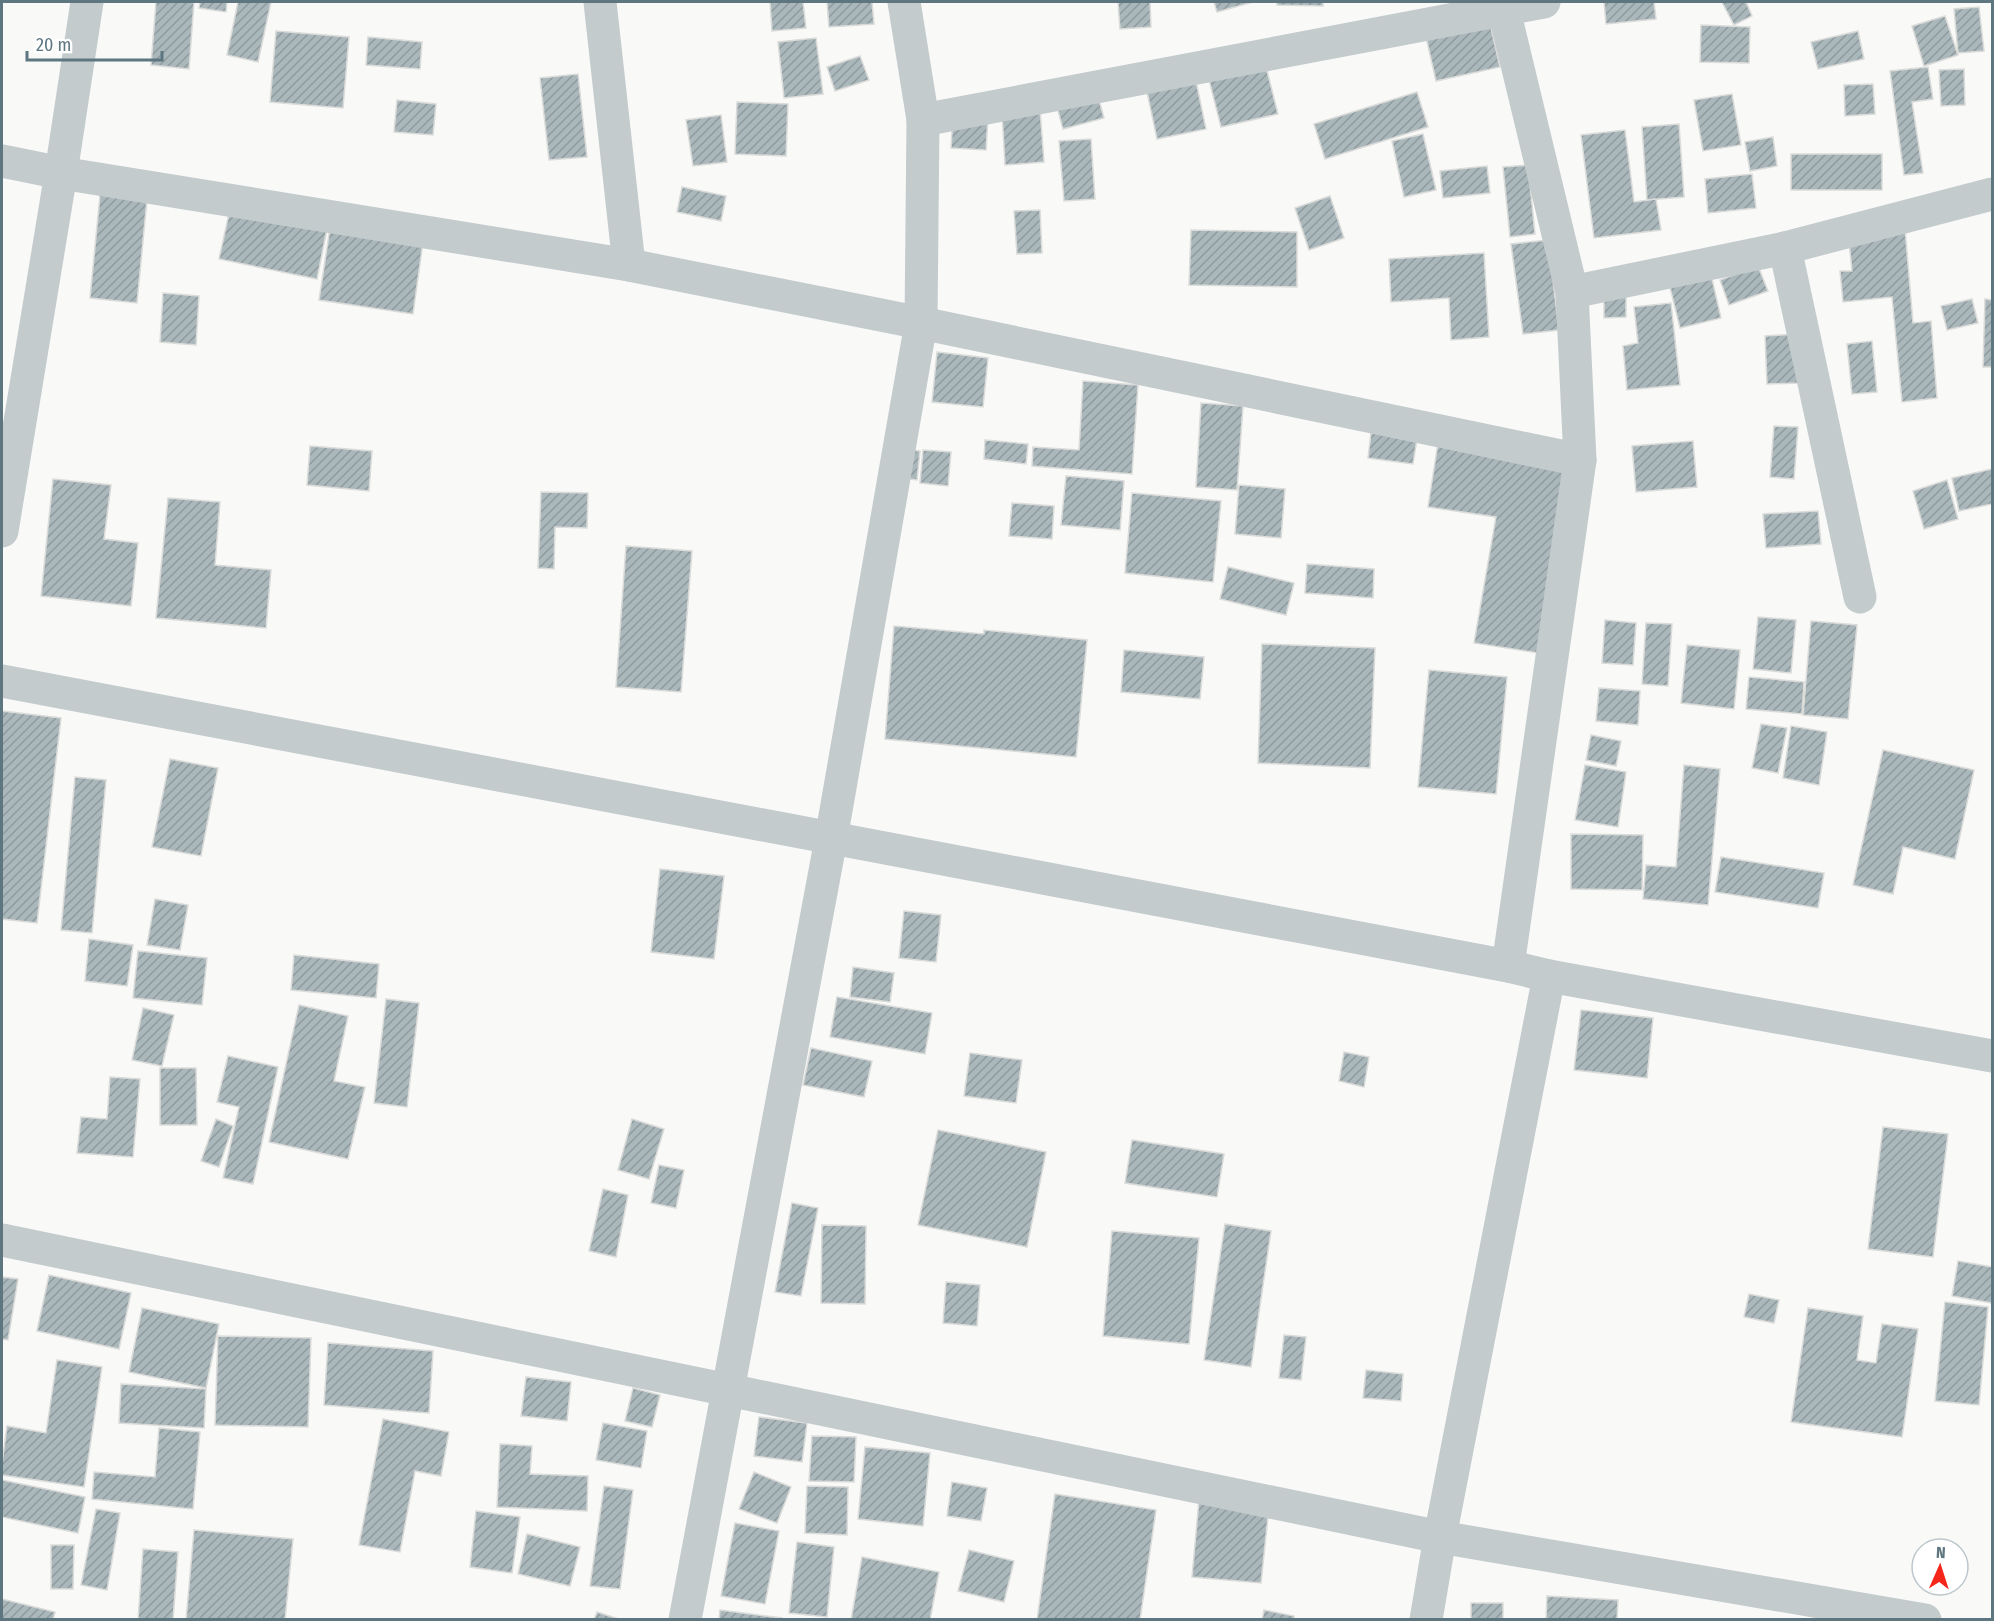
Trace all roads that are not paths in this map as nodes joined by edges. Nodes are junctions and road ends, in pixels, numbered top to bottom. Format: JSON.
{"nodes":[{"id":1,"x":87,"y":2,"type":"edge"},
{"id":2,"x":600,"y":2,"type":"edge"},
{"id":3,"x":904,"y":2,"type":"edge"},
{"id":4,"x":1544,"y":2,"type":"edge"},
{"id":5,"x":1503,"y":6,"type":"edge"},
{"id":6,"x":923,"y":120,"type":"junction"},
{"id":7,"x":2,"y":161,"type":"edge"},
{"id":8,"x":61,"y":173,"type":"junction"},
{"id":9,"x":1992,"y":194,"type":"edge"},
{"id":10,"x":1785,"y":248,"type":"junction"},
{"id":11,"x":629,"y":265,"type":"junction"},
{"id":12,"x":1572,"y":292,"type":"junction"},
{"id":13,"x":921,"y":323,"type":"junction"},
{"id":14,"x":1580,"y":460,"type":"junction"},
{"id":15,"x":2,"y":531,"type":"edge"},
{"id":16,"x":1860,"y":597,"type":"dead end"},
{"id":17,"x":2,"y":681,"type":"edge"},
{"id":18,"x":831,"y":839,"type":"junction"},
{"id":19,"x":1508,"y":966,"type":"junction"},
{"id":20,"x":1549,"y":976,"type":"junction"},
{"id":21,"x":1992,"y":1056,"type":"edge"},
{"id":22,"x":2,"y":1240,"type":"edge"},
{"id":23,"x":728,"y":1390,"type":"junction"},
{"id":24,"x":1440,"y":1537,"type":"junction"},
{"id":25,"x":685,"y":1620,"type":"edge"},
{"id":26,"x":1426,"y":1620,"type":"edge"},
{"id":27,"x":1925,"y":1620,"type":"edge"}],
"edges":[{"from":1,"to":8,"type":"street"},
{"from":2,"to":11,"type":"street"},
{"from":3,"to":6,"type":"street"},
{"from":4,"to":5,"type":"street"},
{"from":5,"to":6,"type":"street"},
{"from":5,"to":12,"type":"street"},
{"from":6,"to":13,"type":"street"},
{"from":7,"to":8,"type":"street"},
{"from":8,"to":11,"type":"street"},
{"from":8,"to":15,"type":"street"},
{"from":9,"to":10,"type":"street"},
{"from":10,"to":12,"type":"street"},
{"from":10,"to":16,"type":"street"},
{"from":11,"to":13,"type":"street"},
{"from":12,"to":14,"type":"street"},
{"from":13,"to":14,"type":"street"},
{"from":13,"to":18,"type":"street"},
{"from":14,"to":19,"type":"street"},
{"from":17,"to":18,"type":"street"},
{"from":18,"to":19,"type":"street"},
{"from":18,"to":23,"type":"street"},
{"from":19,"to":20,"type":"street"},
{"from":20,"to":21,"type":"street"},
{"from":20,"to":24,"type":"street"},
{"from":22,"to":23,"type":"street"},
{"from":23,"to":24,"type":"street"},
{"from":23,"to":25,"type":"street"},
{"from":24,"to":26,"type":"street"},
{"from":24,"to":27,"type":"street"}]}
